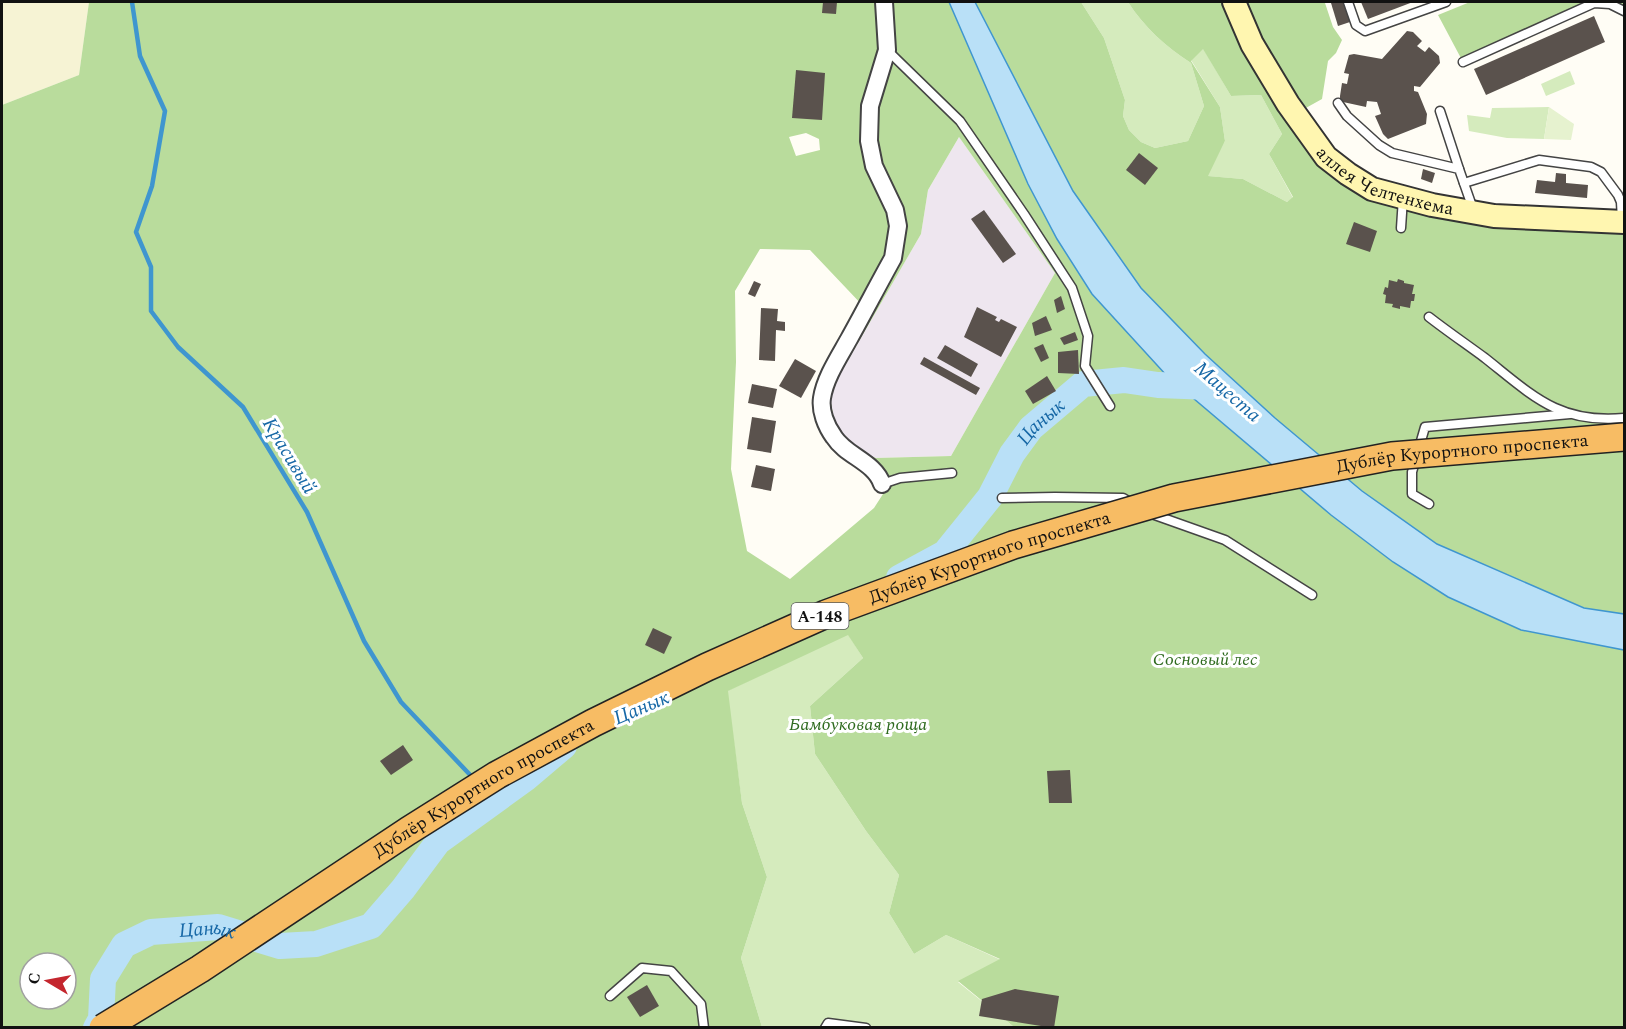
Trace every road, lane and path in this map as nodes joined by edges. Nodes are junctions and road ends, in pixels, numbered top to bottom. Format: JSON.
{"nodes":[{"id":1,"x":884,"y":2,"type":"edge"},
{"id":2,"x":1234,"y":2,"type":"edge"},
{"id":3,"x":1348,"y":2,"type":"edge"},
{"id":4,"x":1446,"y":2,"type":"edge"},
{"id":5,"x":1624,"y":11,"type":"edge"},
{"id":6,"x":887,"y":50,"type":"junction"},
{"id":7,"x":1463,"y":62,"type":"dead end"},
{"id":8,"x":1338,"y":103,"type":"dead end"},
{"id":9,"x":1440,"y":111,"type":"dead end"},
{"id":10,"x":1459,"y":169,"type":"junction"},
{"id":11,"x":1464,"y":183,"type":"junction"},
{"id":12,"x":1403,"y":197,"type":"junction"},
{"id":13,"x":1474,"y":213,"type":"junction"},
{"id":14,"x":1623,"y":221,"type":"edge"},
{"id":15,"x":1401,"y":228,"type":"dead end"},
{"id":16,"x":1429,"y":317,"type":"dead end"},
{"id":17,"x":1110,"y":406,"type":"dead end"},
{"id":18,"x":1570,"y":414,"type":"junction"},
{"id":19,"x":1624,"y":418,"type":"edge"},
{"id":20,"x":1624,"y":437,"type":"edge"},
{"id":21,"x":952,"y":473,"type":"dead end"},
{"id":22,"x":882,"y":484,"type":"joint"},
{"id":23,"x":1002,"y":498,"type":"dead end"},
{"id":24,"x":1430,"y":504,"type":"dead end"},
{"id":25,"x":1312,"y":595,"type":"dead end"},
{"id":26,"x":610,"y":996,"type":"dead end"},
{"id":27,"x":102,"y":1028,"type":"edge"},
{"id":28,"x":704,"y":1028,"type":"edge"},
{"id":29,"x":825,"y":1028,"type":"edge"},
{"id":30,"x":866,"y":1028,"type":"edge"}],
"edges":[{"from":1,"to":6,"type":"street"},
{"from":2,"to":12,"type":"main road","name":"аллея Челтенхема"},
{"from":3,"to":4,"type":"lane"},
{"from":5,"to":7,"type":"lane"},
{"from":6,"to":17,"type":"lane"},
{"from":6,"to":22,"type":"street"},
{"from":8,"to":10,"type":"lane"},
{"from":9,"to":10,"type":"lane"},
{"from":10,"to":11,"type":"lane"},
{"from":11,"to":13,"type":"lane"},
{"from":11,"to":14,"type":"lane"},
{"from":12,"to":13,"type":"main road","name":"аллея Челтенхема"},
{"from":12,"to":15,"type":"lane"},
{"from":13,"to":14,"type":"main road","name":"аллея Челтенхема"},
{"from":16,"to":18,"type":"lane"},
{"from":18,"to":19,"type":"lane"},
{"from":18,"to":24,"type":"lane"},
{"from":20,"to":27,"type":"highway","name":"Дублёр Курортного проспекта","number":"А-148","bridge":true},
{"from":21,"to":22,"type":"lane"},
{"from":23,"to":25,"type":"lane"},
{"from":26,"to":28,"type":"lane"},
{"from":29,"to":30,"type":"lane"}]}
